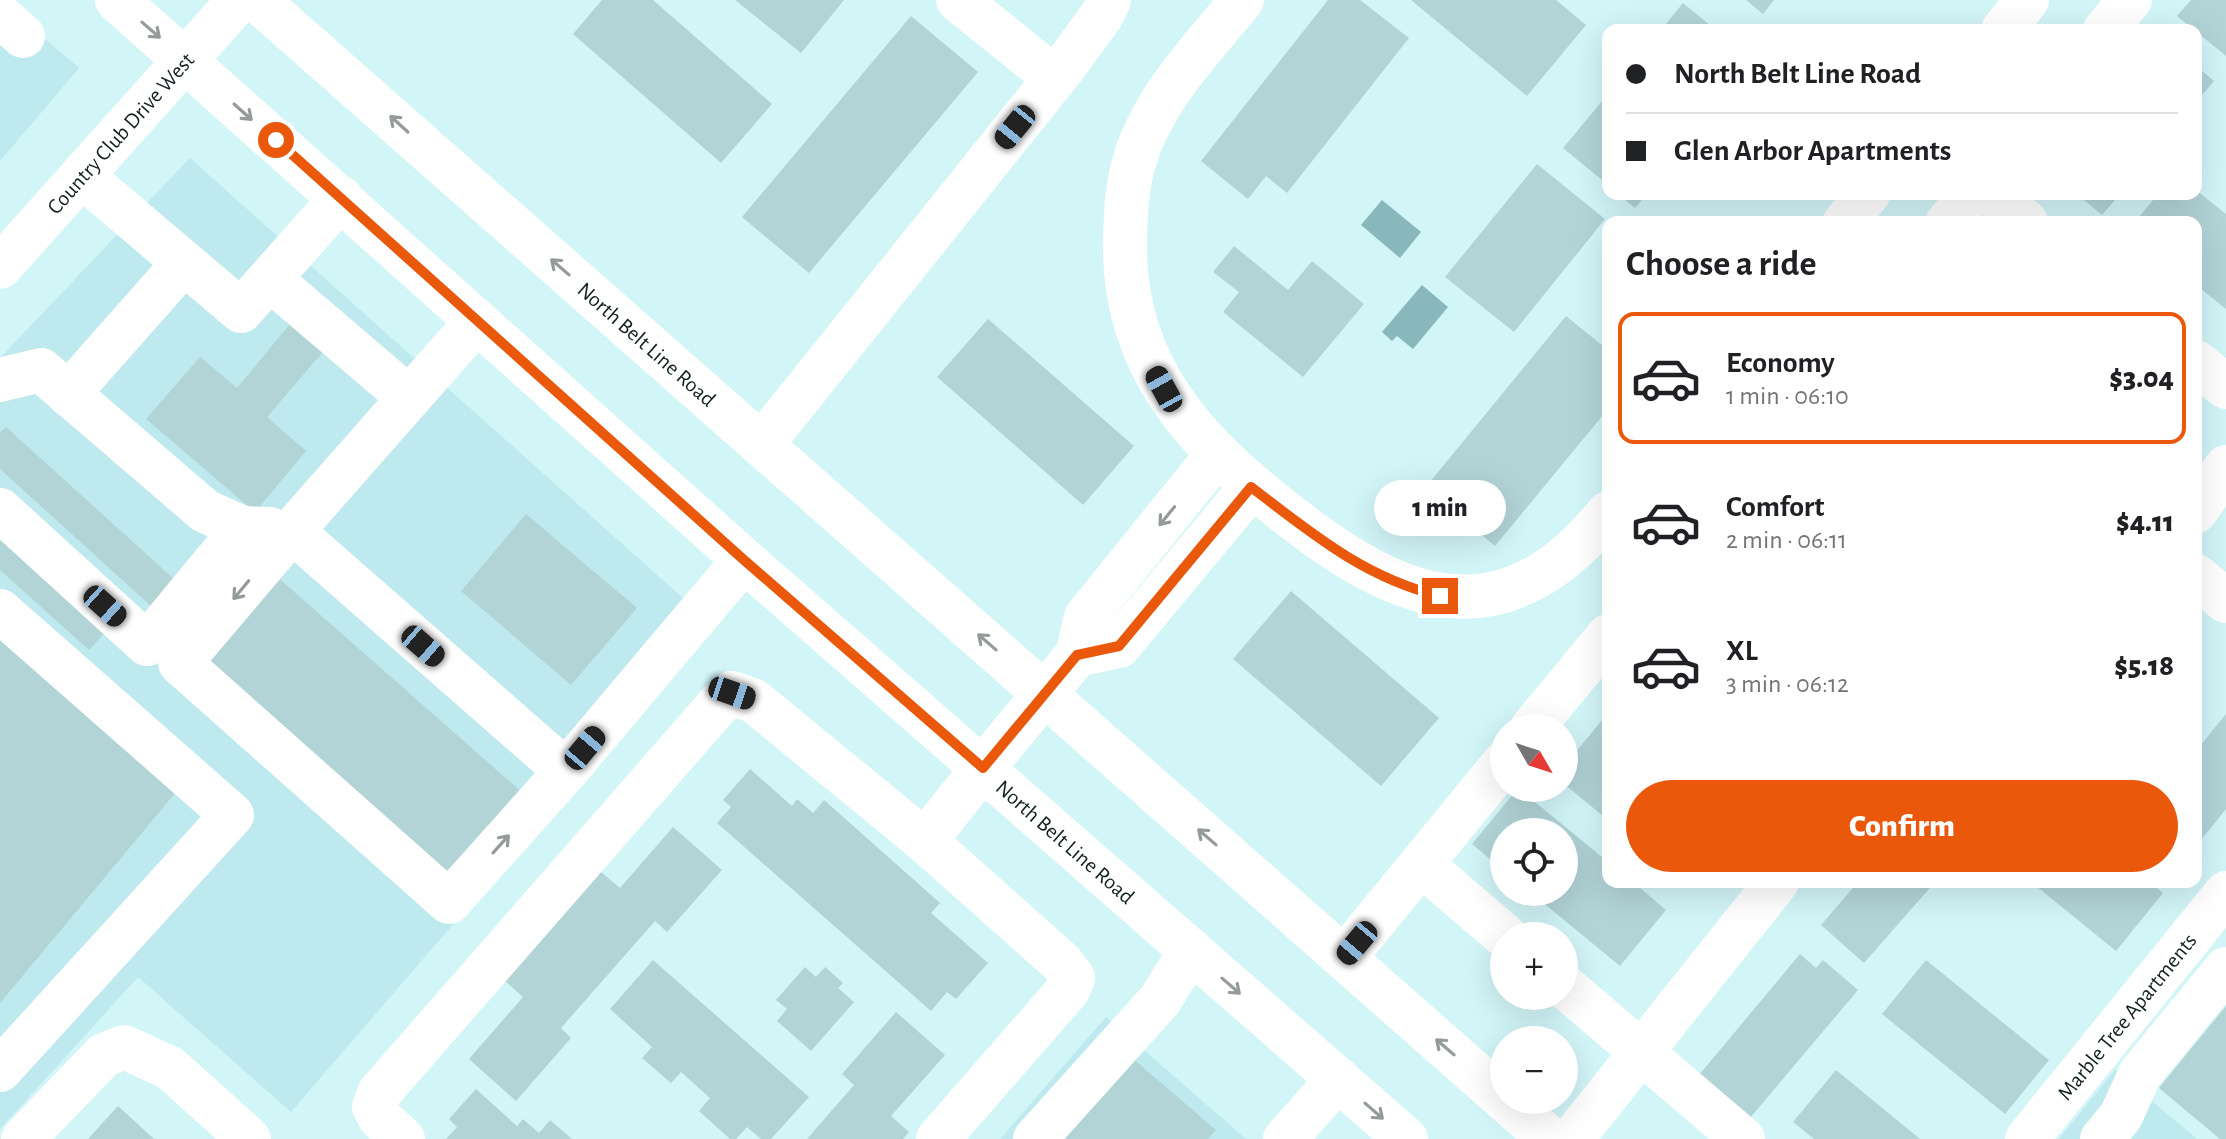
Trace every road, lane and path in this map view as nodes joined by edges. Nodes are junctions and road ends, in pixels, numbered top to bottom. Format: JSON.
{"nodes":[{"id":1,"x":117,"y":0,"type":"edge"},
{"id":2,"x":239,"y":0,"type":"edge"},
{"id":3,"x":257,"y":0,"type":"edge"},
{"id":4,"x":958,"y":0,"type":"edge"},
{"id":5,"x":1109,"y":0,"type":"edge"},
{"id":6,"x":1242,"y":0,"type":"edge"},
{"id":7,"x":2027,"y":0,"type":"edge"},
{"id":8,"x":2130,"y":0,"type":"edge"},
{"id":9,"x":2008,"y":24,"type":"edge"},
{"id":10,"x":2110,"y":24,"type":"edge"},
{"id":11,"x":185,"y":60,"type":"junction"},
{"id":12,"x":1055,"y":78,"type":"junction"},
{"id":13,"x":82,"y":176,"type":"junction"},
{"id":14,"x":341,"y":198,"type":"junction"},
{"id":15,"x":1863,"y":200,"type":"edge"},
{"id":16,"x":1966,"y":200,"type":"edge"},
{"id":17,"x":1999,"y":200,"type":"edge"},
{"id":18,"x":1850,"y":216,"type":"edge"},
{"id":19,"x":1953,"y":216,"type":"edge"},
{"id":20,"x":2019,"y":216,"type":"edge"},
{"id":21,"x":183,"y":264,"type":"junction"},
{"id":22,"x":0,"y":267,"type":"edge"},
{"id":23,"x":271,"y":280,"type":"junction"},
{"id":24,"x":477,"y":321,"type":"junction"},
{"id":25,"x":2202,"y":367,"type":"edge"},
{"id":26,"x":0,"y":380,"type":"edge"},
{"id":27,"x":2226,"y":387,"type":"edge"},
{"id":28,"x":68,"y":394,"type":"junction"},
{"id":29,"x":408,"y":397,"type":"junction"},
{"id":30,"x":762,"y":444,"type":"junction"},
{"id":31,"x":1216,"y":456,"type":"junction"},
{"id":32,"x":2226,"y":467,"type":"edge"},
{"id":33,"x":1251,"y":487,"type":"junction"},
{"id":34,"x":2202,"y":502,"type":"edge"},
{"id":35,"x":0,"y":510,"type":"edge"},
{"id":36,"x":1602,"y":520,"type":"edge"},
{"id":37,"x":243,"y":528,"type":"junction"},
{"id":38,"x":292,"y":531,"type":"junction"},
{"id":39,"x":744,"y":560,"type":"junction"},
{"id":40,"x":2202,"y":581,"type":"edge"},
{"id":41,"x":2226,"y":601,"type":"edge"},
{"id":42,"x":0,"y":611,"type":"edge"},
{"id":43,"x":1602,"y":643,"type":"edge"},
{"id":44,"x":1077,"y":655,"type":"junction"},
{"id":45,"x":1045,"y":693,"type":"junction"},
{"id":46,"x":1544,"y":714,"type":"edge"},
{"id":47,"x":983,"y":768,"type":"junction"},
{"id":48,"x":566,"y":771,"type":"junction"},
{"id":49,"x":1490,"y":780,"type":"edge"},
{"id":50,"x":925,"y":841,"type":"junction"},
{"id":51,"x":1421,"y":864,"type":"junction"},
{"id":52,"x":1772,"y":888,"type":"edge"},
{"id":53,"x":2226,"y":893,"type":"edge"},
{"id":54,"x":1490,"y":923,"type":"edge"},
{"id":55,"x":1191,"y":950,"type":"junction"},
{"id":56,"x":1344,"y":958,"type":"junction"},
{"id":57,"x":2226,"y":969,"type":"edge"},
{"id":58,"x":1578,"y":998,"type":"edge"},
{"id":59,"x":1641,"y":1052,"type":"junction"},
{"id":60,"x":0,"y":1070,"type":"edge"},
{"id":61,"x":1338,"y":1079,"type":"junction"},
{"id":62,"x":1490,"y":1086,"type":"edge"},
{"id":63,"x":1522,"y":1114,"type":"edge"},
{"id":64,"x":2124,"y":1131,"type":"edge"},
{"id":65,"x":23,"y":1139,"type":"edge"},
{"id":66,"x":249,"y":1139,"type":"edge"},
{"id":67,"x":403,"y":1139,"type":"edge"},
{"id":68,"x":938,"y":1139,"type":"edge"},
{"id":69,"x":1035,"y":1139,"type":"edge"},
{"id":70,"x":1285,"y":1139,"type":"edge"},
{"id":71,"x":1406,"y":1139,"type":"edge"},
{"id":72,"x":1550,"y":1139,"type":"edge"},
{"id":73,"x":1572,"y":1139,"type":"edge"},
{"id":74,"x":1743,"y":1139,"type":"edge"},
{"id":75,"x":2027,"y":1139,"type":"edge"}],
"edges":[{"from":1,"to":11,"type":"main road","name":"North Belt Line Road","one_way":true},
{"from":2,"to":11,"type":"main road","name":"Country Club Drive West"},
{"from":30,"to":3,"type":"main road","name":"North Belt Line Road","one_way":true},
{"from":4,"to":12,"type":"main road"},
{"from":5,"to":12,"type":"main road"},
{"from":6,"to":31,"type":"main road"},
{"from":7,"to":9,"type":"main road"},
{"from":8,"to":10,"type":"main road"},
{"from":11,"to":13,"type":"main road","name":"Country Club Drive West"},
{"from":11,"to":14,"type":"main road","name":"North Belt Line Road","one_way":true},
{"from":12,"to":30,"type":"main road"},
{"from":13,"to":21,"type":"main road"},
{"from":13,"to":22,"type":"main road","name":"Country Club Drive West"},
{"from":14,"to":23,"type":"main road"},
{"from":14,"to":24,"type":"main road","name":"North Belt Line Road"},
{"from":15,"to":18,"type":"main road"},
{"from":16,"to":19,"type":"main road"},
{"from":17,"to":20,"type":"main road"},
{"from":21,"to":23,"type":"main road"},
{"from":21,"to":28,"type":"main road"},
{"from":23,"to":29,"type":"main road"},
{"from":24,"to":29,"type":"main road"},
{"from":24,"to":39,"type":"main road","name":"North Belt Line Road"},
{"from":25,"to":27,"type":"main road"},
{"from":26,"to":28,"type":"main road"},
{"from":28,"to":37,"type":"main road"},
{"from":29,"to":38,"type":"main road"},
{"from":45,"to":30,"type":"main road","name":"North Belt Line Road","one_way":true},
{"from":31,"to":33,"type":"main road"},
{"from":31,"to":44,"type":"main road","one_way":true},
{"from":32,"to":34,"type":"main road"},
{"from":33,"to":36,"type":"main road"},
{"from":33,"to":44,"type":"main road"},
{"from":35,"to":37,"type":"main road"},
{"from":37,"to":38,"type":"main road"},
{"from":38,"to":48,"type":"main road"},
{"from":38,"to":48,"type":"main road","one_way":true},
{"from":39,"to":47,"type":"main road","name":"North Belt Line Road"},
{"from":39,"to":48,"type":"main road"},
{"from":40,"to":41,"type":"main road"},
{"from":42,"to":60,"type":"main road"},
{"from":43,"to":46,"type":"main road"},
{"from":44,"to":45,"type":"main road"},
{"from":45,"to":47,"type":"main road"},
{"from":56,"to":45,"type":"main road","name":"North Belt Line Road","one_way":true},
{"from":47,"to":50,"type":"main road"},
{"from":47,"to":55,"type":"main road","name":"North Belt Line Road"},
{"from":49,"to":51,"type":"main road"},
{"from":50,"to":67,"type":"main road"},
{"from":50,"to":68,"type":"main road"},
{"from":51,"to":54,"type":"main road"},
{"from":51,"to":56,"type":"main road"},
{"from":52,"to":59,"type":"main road"},
{"from":53,"to":75,"type":"main road","name":"Marble Tree Apartments"},
{"from":55,"to":61,"type":"main road","name":"North Belt Line Road","one_way":true},
{"from":55,"to":69,"type":"main road"},
{"from":62,"to":56,"type":"main road","name":"North Belt Line Road","one_way":true},
{"from":57,"to":64,"type":"main road"},
{"from":58,"to":59,"type":"main road"},
{"from":59,"to":73,"type":"main road"},
{"from":59,"to":74,"type":"main road"},
{"from":61,"to":70,"type":"main road"},
{"from":61,"to":71,"type":"main road","name":"North Belt Line Road","one_way":true},
{"from":63,"to":72,"type":"main road","name":"North Belt Line Road"},
{"from":65,"to":66,"type":"main road"}]}
